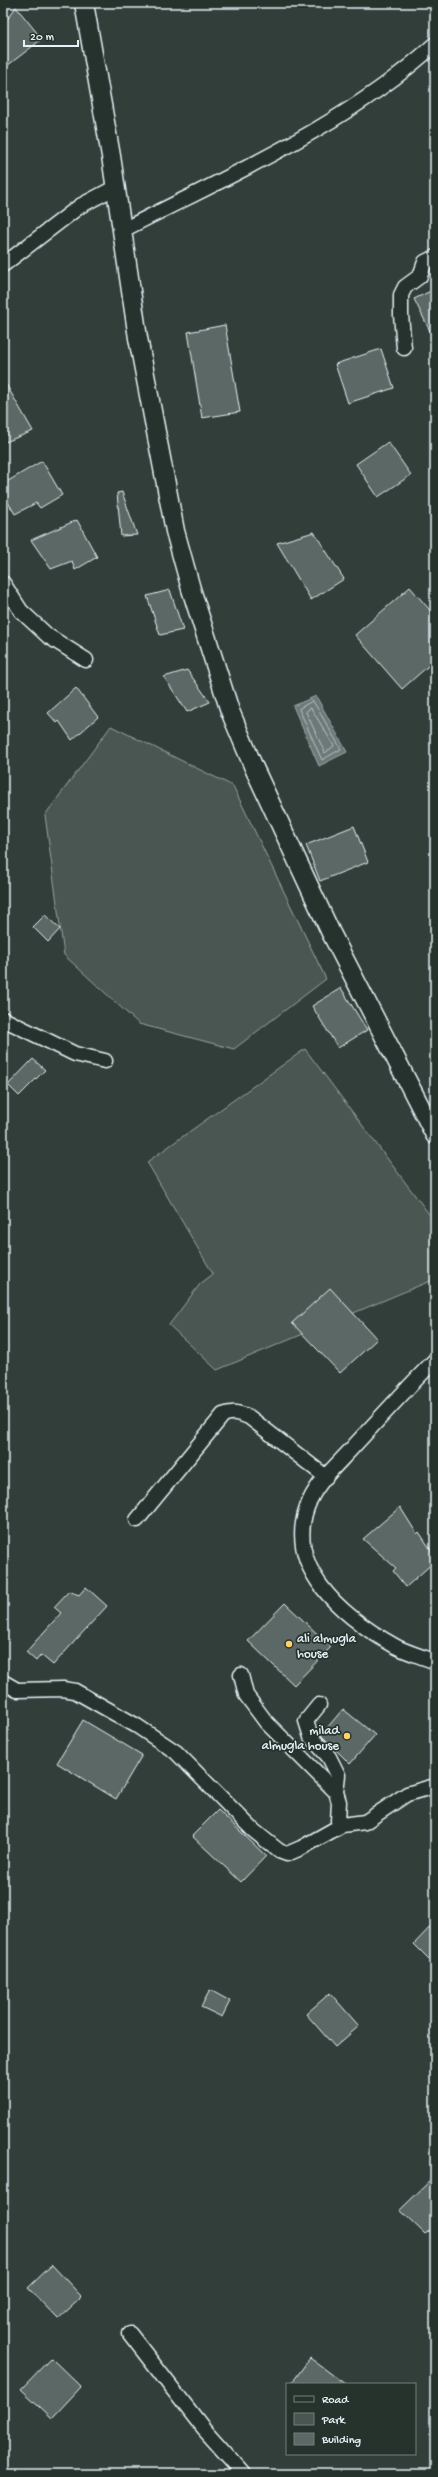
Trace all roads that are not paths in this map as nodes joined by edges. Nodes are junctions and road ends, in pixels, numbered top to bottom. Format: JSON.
{"nodes":[{"id":1,"x":84,"y":3,"type":"edge"},
{"id":2,"x":435,"y":44,"type":"edge"},
{"id":3,"x":116,"y":187,"type":"junction"},
{"id":4,"x":123,"y":230,"type":"junction"},
{"id":5,"x":435,"y":257,"type":"edge"},
{"id":6,"x":3,"y":265,"type":"edge"},
{"id":7,"x":404,"y":348,"type":"dead end"},
{"id":8,"x":3,"y":583,"type":"edge"},
{"id":9,"x":86,"y":660,"type":"dead end"},
{"id":10,"x":3,"y":1019,"type":"edge"},
{"id":11,"x":105,"y":1061,"type":"dead end"},
{"id":12,"x":435,"y":1136,"type":"edge"},
{"id":13,"x":435,"y":1360,"type":"edge"},
{"id":14,"x":326,"y":1477,"type":"junction"},
{"id":15,"x":136,"y":1520,"type":"dead end"},
{"id":16,"x":435,"y":1662,"type":"edge"},
{"id":17,"x":241,"y":1675,"type":"dead end"},
{"id":18,"x":3,"y":1682,"type":"edge"},
{"id":19,"x":319,"y":1705,"type":"dead end"},
{"id":20,"x":435,"y":1786,"type":"edge"},
{"id":21,"x":336,"y":1792,"type":"junction"},
{"id":22,"x":342,"y":1826,"type":"junction"},
{"id":23,"x":130,"y":2334,"type":"dead end"},
{"id":24,"x":244,"y":2474,"type":"edge"}],
"edges":[{"from":1,"to":3,"type":"street"},
{"from":2,"to":4,"type":"street"},
{"from":3,"to":4,"type":"street"},
{"from":3,"to":6,"type":"street"},
{"from":4,"to":12,"type":"street"},
{"from":5,"to":7,"type":"street"},
{"from":8,"to":9,"type":"street"},
{"from":10,"to":11,"type":"street"},
{"from":13,"to":14,"type":"street"},
{"from":14,"to":15,"type":"street"},
{"from":14,"to":16,"type":"street"},
{"from":17,"to":21,"type":"street"},
{"from":18,"to":22,"type":"street"},
{"from":19,"to":21,"type":"street"},
{"from":20,"to":22,"type":"street"},
{"from":21,"to":22,"type":"street"},
{"from":23,"to":24,"type":"street"}]}
